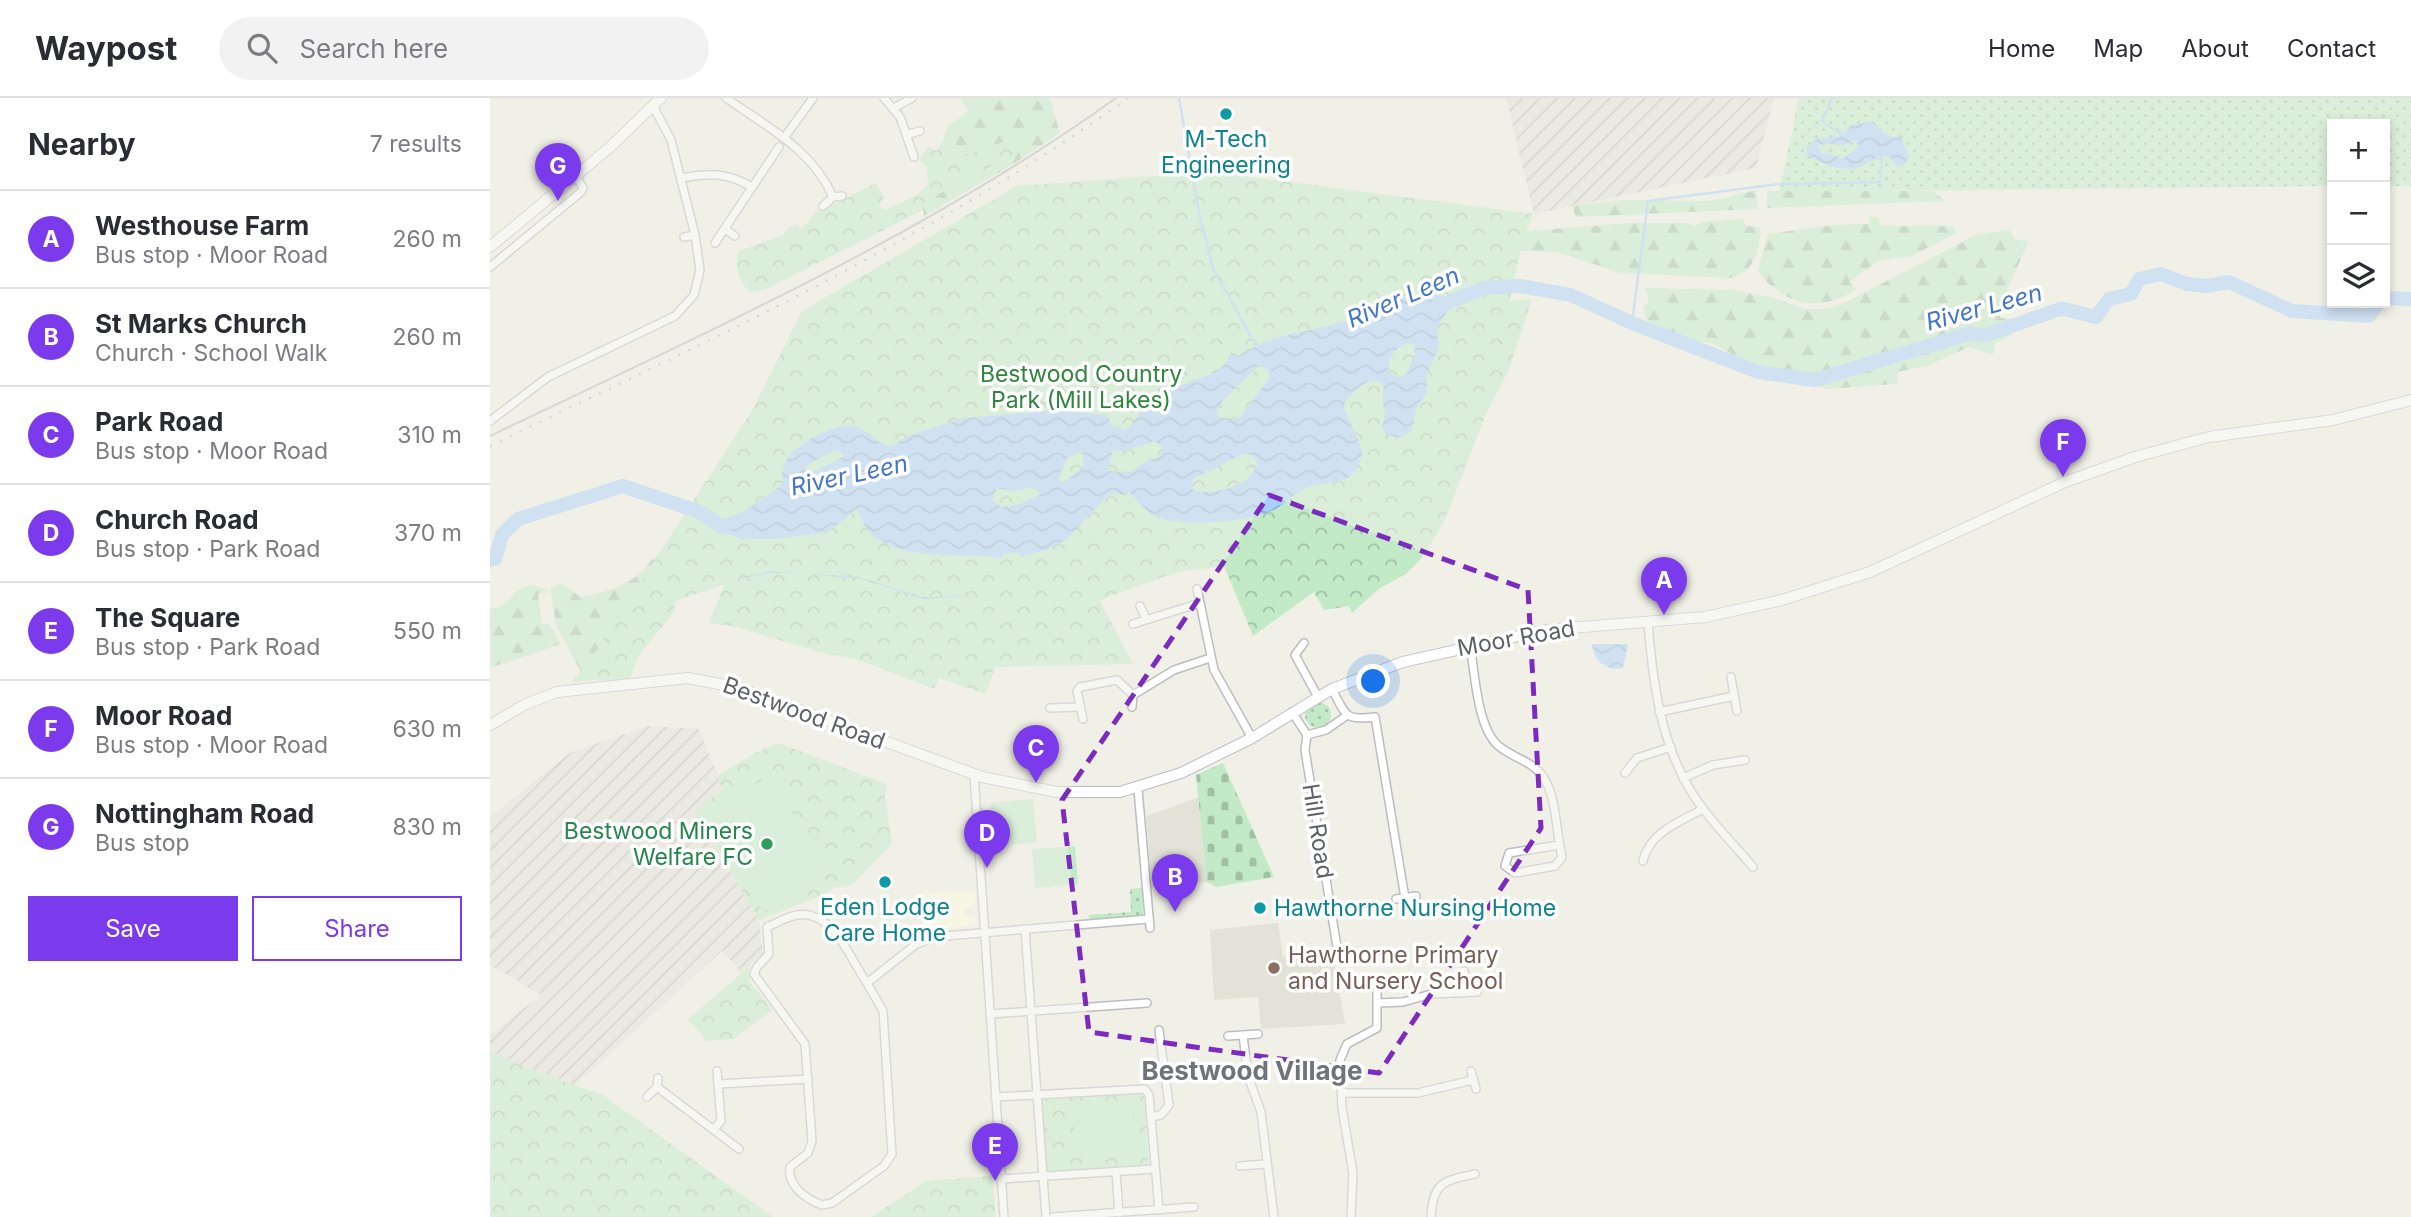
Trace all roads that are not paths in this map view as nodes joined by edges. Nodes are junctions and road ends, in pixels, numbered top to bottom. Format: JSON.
{"nodes":[{"id":1,"x":726,"y":98,"type":"edge"},
{"id":2,"x":813,"y":98,"type":"edge"},
{"id":3,"x":884,"y":98,"type":"edge"},
{"id":4,"x":912,"y":98,"type":"edge"},
{"id":5,"x":657,"y":102,"type":"edge"},
{"id":6,"x":894,"y":108,"type":"junction"},
{"id":7,"x":920,"y":131,"type":"dead end"},
{"id":8,"x":909,"y":134,"type":"junction"},
{"id":9,"x":784,"y":138,"type":"junction"},
{"id":10,"x":779,"y":147,"type":"dead end"},
{"id":11,"x":915,"y":158,"type":"dead end"},
{"id":12,"x":576,"y":176,"type":"junction"},
{"id":13,"x":681,"y":178,"type":"junction"},
{"id":14,"x":752,"y":187,"type":"junction"},
{"id":15,"x":823,"y":205,"type":"dead end"},
{"id":16,"x":725,"y":229,"type":"junction"},
{"id":17,"x":695,"y":235,"type":"junction"},
{"id":18,"x":735,"y":236,"type":"dead end"},
{"id":19,"x":684,"y":237,"type":"dead end"},
{"id":20,"x":715,"y":243,"type":"dead end"},
{"id":21,"x":490,"y":247,"type":"edge"},
{"id":22,"x":490,"y":267,"type":"edge"},
{"id":23,"x":2411,"y":400,"type":"edge"},
{"id":24,"x":490,"y":421,"type":"edge"},
{"id":25,"x":1196,"y":589,"type":"dead end"},
{"id":26,"x":1200,"y":603,"type":"junction"},
{"id":27,"x":1140,"y":606,"type":"dead end"},
{"id":28,"x":1146,"y":619,"type":"junction"},
{"id":29,"x":1648,"y":622,"type":"junction"},
{"id":30,"x":1133,"y":624,"type":"dead end"},
{"id":31,"x":1304,"y":643,"type":"dead end"},
{"id":32,"x":1469,"y":645,"type":"junction"},
{"id":33,"x":1210,"y":658,"type":"junction"},
{"id":34,"x":1731,"y":677,"type":"dead end"},
{"id":35,"x":1332,"y":689,"type":"junction"},
{"id":36,"x":1133,"y":695,"type":"junction"},
{"id":37,"x":1734,"y":696,"type":"junction"},
{"id":38,"x":1318,"y":697,"type":"junction"},
{"id":39,"x":1080,"y":707,"type":"junction"},
{"id":40,"x":1132,"y":707,"type":"dead end"},
{"id":41,"x":1050,"y":708,"type":"dead end"},
{"id":42,"x":1737,"y":711,"type":"dead end"},
{"id":43,"x":1292,"y":712,"type":"junction"},
{"id":44,"x":1659,"y":712,"type":"junction"},
{"id":45,"x":1346,"y":716,"type":"junction"},
{"id":46,"x":1083,"y":719,"type":"dead end"},
{"id":47,"x":490,"y":725,"type":"edge"},
{"id":48,"x":1307,"y":735,"type":"junction"},
{"id":49,"x":1252,"y":737,"type":"junction"},
{"id":50,"x":1671,"y":747,"type":"junction"},
{"id":51,"x":1626,"y":753,"type":"dead end"},
{"id":52,"x":1745,"y":760,"type":"dead end"},
{"id":53,"x":1633,"y":761,"type":"junction"},
{"id":54,"x":1732,"y":762,"type":"junction"},
{"id":55,"x":955,"y":769,"type":"joint"},
{"id":56,"x":1732,"y":772,"type":"dead end"},
{"id":57,"x":1625,"y":773,"type":"dead end"},
{"id":58,"x":974,"y":775,"type":"junction"},
{"id":59,"x":1683,"y":778,"type":"junction"},
{"id":60,"x":1138,"y":789,"type":"junction"},
{"id":61,"x":1703,"y":809,"type":"junction"},
{"id":62,"x":1637,"y":839,"type":"dead end"},
{"id":63,"x":1559,"y":845,"type":"junction"},
{"id":64,"x":1647,"y":845,"type":"junction"},
{"id":65,"x":1643,"y":861,"type":"dead end"},
{"id":66,"x":1754,"y":867,"type":"dead end"},
{"id":67,"x":1416,"y":896,"type":"dead end"},
{"id":68,"x":1405,"y":898,"type":"junction"},
{"id":69,"x":1396,"y":899,"type":"dead end"},
{"id":70,"x":1025,"y":929,"type":"junction"},
{"id":71,"x":984,"y":932,"type":"junction"},
{"id":72,"x":1338,"y":953,"type":"dead end"},
{"id":73,"x":1464,"y":971,"type":"dead end"},
{"id":74,"x":867,"y":984,"type":"junction"},
{"id":75,"x":1377,"y":988,"type":"dead end"},
{"id":76,"x":1477,"y":992,"type":"dead end"},
{"id":77,"x":1464,"y":993,"type":"junction"},
{"id":78,"x":1147,"y":1003,"type":"dead end"},
{"id":79,"x":1378,"y":1003,"type":"junction"},
{"id":80,"x":1031,"y":1011,"type":"junction"},
{"id":81,"x":990,"y":1014,"type":"junction"},
{"id":82,"x":1159,"y":1030,"type":"dead end"},
{"id":83,"x":1258,"y":1034,"type":"dead end"},
{"id":84,"x":1243,"y":1035,"type":"junction"},
{"id":85,"x":1228,"y":1036,"type":"dead end"},
{"id":86,"x":1170,"y":1045,"type":"dead end"},
{"id":87,"x":1160,"y":1046,"type":"junction"},
{"id":88,"x":717,"y":1071,"type":"dead end"},
{"id":89,"x":1471,"y":1071,"type":"dead end"},
{"id":90,"x":808,"y":1079,"type":"junction"},
{"id":91,"x":1473,"y":1080,"type":"junction"},
{"id":92,"x":718,"y":1084,"type":"junction"},
{"id":93,"x":1476,"y":1089,"type":"dead end"},
{"id":94,"x":1341,"y":1093,"type":"junction"},
{"id":95,"x":1037,"y":1094,"type":"junction"},
{"id":96,"x":647,"y":1097,"type":"dead end"},
{"id":97,"x":996,"y":1097,"type":"junction"},
{"id":98,"x":1151,"y":1117,"type":"junction"},
{"id":99,"x":714,"y":1129,"type":"junction"},
{"id":100,"x":739,"y":1149,"type":"dead end"},
{"id":101,"x":1266,"y":1164,"type":"junction"},
{"id":102,"x":1240,"y":1166,"type":"dead end"},
{"id":103,"x":1464,"y":1166,"type":"dead end"},
{"id":104,"x":1155,"y":1169,"type":"junction"},
{"id":105,"x":1116,"y":1172,"type":"junction"},
{"id":106,"x":1475,"y":1174,"type":"dead end"},
{"id":107,"x":1466,"y":1175,"type":"junction"},
{"id":108,"x":1043,"y":1176,"type":"junction"},
{"id":109,"x":1001,"y":1179,"type":"junction"},
{"id":110,"x":1194,"y":1208,"type":"dead end"},
{"id":111,"x":1159,"y":1210,"type":"junction"},
{"id":112,"x":1119,"y":1213,"type":"junction"},
{"id":113,"x":1004,"y":1217,"type":"edge"},
{"id":114,"x":1046,"y":1217,"type":"edge"},
{"id":115,"x":1053,"y":1217,"type":"edge"},
{"id":116,"x":1274,"y":1217,"type":"edge"},
{"id":117,"x":1351,"y":1217,"type":"edge"},
{"id":118,"x":1431,"y":1217,"type":"edge"}],
"edges":[{"from":1,"to":9,"type":"street"},
{"from":2,"to":9,"type":"street"},
{"from":3,"to":6,"type":"street"},
{"from":4,"to":6,"type":"street"},
{"from":5,"to":12,"type":"main road"},
{"from":5,"to":13,"type":"street"},
{"from":6,"to":8,"type":"street"},
{"from":7,"to":8,"type":"street"},
{"from":8,"to":11,"type":"street"},
{"from":9,"to":15,"type":"street"},
{"from":10,"to":14,"type":"street"},
{"from":12,"to":21,"type":"main road"},
{"from":12,"to":22,"type":"street"},
{"from":13,"to":14,"type":"street"},
{"from":13,"to":17,"type":"street"},
{"from":14,"to":16,"type":"street"},
{"from":16,"to":18,"type":"street"},
{"from":16,"to":20,"type":"street"},
{"from":17,"to":19,"type":"street"},
{"from":17,"to":24,"type":"street"},
{"from":23,"to":29,"type":"main road","name":"Moor Road"},
{"from":25,"to":26,"type":"street"},
{"from":26,"to":28,"type":"street"},
{"from":26,"to":33,"type":"street"},
{"from":27,"to":28,"type":"street"},
{"from":28,"to":30,"type":"street"},
{"from":29,"to":32,"type":"main road","name":"Moor Road"},
{"from":29,"to":44,"type":"street"},
{"from":31,"to":38,"type":"street"},
{"from":32,"to":35,"type":"main road","name":"Moor Road"},
{"from":32,"to":63,"type":"street"},
{"from":33,"to":36,"type":"street"},
{"from":33,"to":49,"type":"street"},
{"from":34,"to":37,"type":"street"},
{"from":35,"to":38,"type":"main road","name":"Moor Road"},
{"from":35,"to":45,"type":"street"},
{"from":36,"to":39,"type":"street"},
{"from":36,"to":40,"type":"street"},
{"from":37,"to":42,"type":"street"},
{"from":37,"to":44,"type":"street"},
{"from":38,"to":43,"type":"main road","name":"Moor Road"},
{"from":39,"to":41,"type":"street"},
{"from":39,"to":46,"type":"street"},
{"from":43,"to":48,"type":"street"},
{"from":43,"to":49,"type":"main road","name":"Moor Road"},
{"from":44,"to":50,"type":"street"},
{"from":45,"to":48,"type":"street"},
{"from":45,"to":68,"type":"street"},
{"from":47,"to":55,"type":"main road","name":"Bestwood Road"},
{"from":48,"to":72,"type":"street","name":"Hill Road"},
{"from":49,"to":60,"type":"main road","name":"Moor Road"},
{"from":50,"to":53,"type":"street"},
{"from":50,"to":59,"type":"street"},
{"from":51,"to":53,"type":"street"},
{"from":52,"to":54,"type":"street"},
{"from":53,"to":57,"type":"street"},
{"from":54,"to":56,"type":"street"},
{"from":54,"to":59,"type":"street"},
{"from":55,"to":58,"type":"main road","name":"Moor Road"},
{"from":58,"to":60,"type":"main road","name":"Moor Road"},
{"from":58,"to":71,"type":"street"},
{"from":59,"to":61,"type":"street"},
{"from":60,"to":70,"type":"street"},
{"from":61,"to":64,"type":"street"},
{"from":61,"to":66,"type":"street"},
{"from":62,"to":64,"type":"street"},
{"from":63,"to":63,"type":"street"},
{"from":64,"to":65,"type":"street"},
{"from":67,"to":68,"type":"street"},
{"from":68,"to":69,"type":"street"},
{"from":70,"to":71,"type":"street"},
{"from":70,"to":80,"type":"street"},
{"from":71,"to":74,"type":"street"},
{"from":71,"to":81,"type":"street"},
{"from":73,"to":77,"type":"street"},
{"from":74,"to":90,"type":"street"},
{"from":74,"to":90,"type":"street"},
{"from":75,"to":79,"type":"street"},
{"from":76,"to":77,"type":"street"},
{"from":77,"to":79,"type":"street"},
{"from":78,"to":80,"type":"street"},
{"from":79,"to":94,"type":"street"},
{"from":80,"to":81,"type":"street"},
{"from":80,"to":95,"type":"street"},
{"from":81,"to":97,"type":"street"},
{"from":82,"to":87,"type":"street"},
{"from":83,"to":84,"type":"street"},
{"from":84,"to":85,"type":"street"},
{"from":84,"to":101,"type":"street"},
{"from":86,"to":87,"type":"street"},
{"from":87,"to":98,"type":"street"},
{"from":88,"to":92,"type":"street"},
{"from":89,"to":91,"type":"street"},
{"from":90,"to":92,"type":"street"},
{"from":91,"to":93,"type":"street"},
{"from":91,"to":94,"type":"street"},
{"from":92,"to":99,"type":"street"},
{"from":94,"to":117,"type":"street"},
{"from":95,"to":97,"type":"street"},
{"from":95,"to":98,"type":"street"},
{"from":95,"to":108,"type":"street"},
{"from":96,"to":99,"type":"street"},
{"from":97,"to":109,"type":"street"},
{"from":98,"to":104,"type":"street"},
{"from":99,"to":100,"type":"street"},
{"from":101,"to":102,"type":"street"},
{"from":101,"to":116,"type":"street"},
{"from":103,"to":107,"type":"street"},
{"from":104,"to":105,"type":"street"},
{"from":104,"to":111,"type":"street"},
{"from":105,"to":108,"type":"street"},
{"from":105,"to":112,"type":"street"},
{"from":106,"to":107,"type":"street"},
{"from":107,"to":118,"type":"street"},
{"from":108,"to":109,"type":"street"},
{"from":108,"to":114,"type":"street"},
{"from":109,"to":113,"type":"street"},
{"from":110,"to":111,"type":"street"},
{"from":111,"to":112,"type":"street"},
{"from":112,"to":115,"type":"street"}]}
